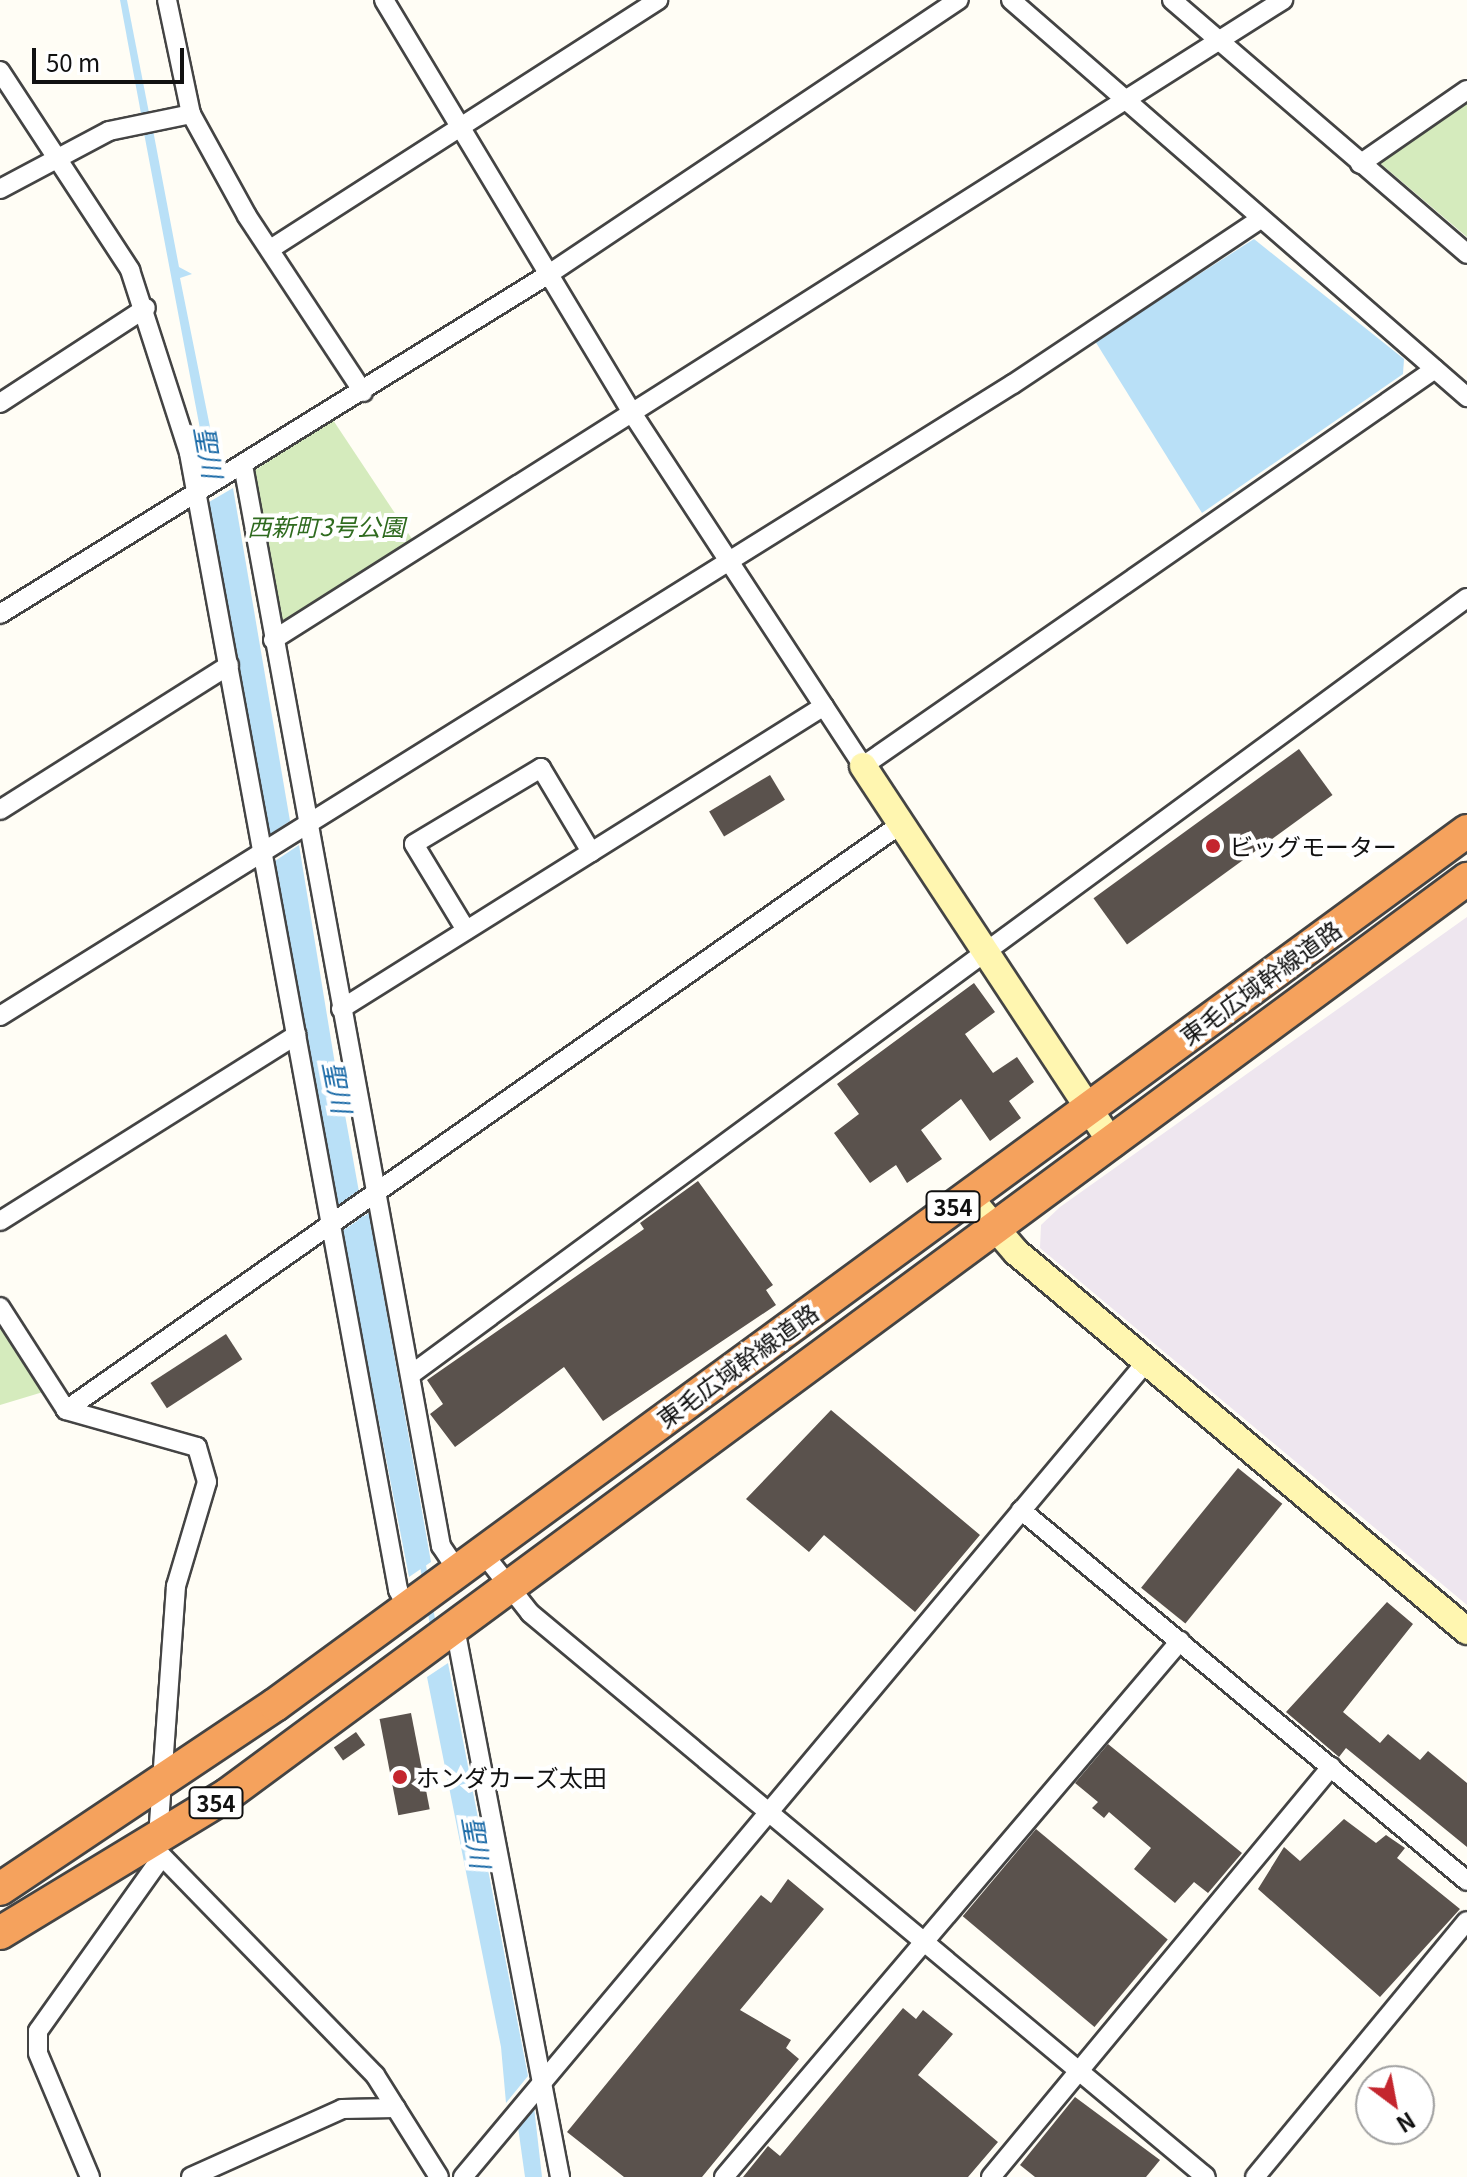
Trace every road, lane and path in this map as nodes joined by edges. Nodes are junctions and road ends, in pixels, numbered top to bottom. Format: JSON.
{"nodes":[{"id":1,"x":167,"y":0,"type":"edge"},
{"id":2,"x":384,"y":0,"type":"edge"},
{"id":3,"x":658,"y":0,"type":"edge"},
{"id":4,"x":959,"y":0,"type":"edge"},
{"id":5,"x":1011,"y":0,"type":"edge"},
{"id":6,"x":1172,"y":0,"type":"edge"},
{"id":7,"x":1283,"y":0,"type":"edge"},
{"id":8,"x":1218,"y":41,"type":"junction"},
{"id":9,"x":0,"y":71,"type":"edge"},
{"id":10,"x":1467,"y":90,"type":"edge"},
{"id":11,"x":1123,"y":102,"type":"junction"},
{"id":12,"x":182,"y":116,"type":"junction"},
{"id":13,"x":459,"y":130,"type":"junction"},
{"id":14,"x":56,"y":154,"type":"junction"},
{"id":15,"x":1360,"y":164,"type":"junction"},
{"id":16,"x":0,"y":189,"type":"edge"},
{"id":17,"x":1259,"y":220,"type":"junction"},
{"id":18,"x":272,"y":248,"type":"junction"},
{"id":19,"x":1467,"y":254,"type":"edge"},
{"id":20,"x":549,"y":274,"type":"junction"},
{"id":21,"x":146,"y":308,"type":"junction"},
{"id":22,"x":1435,"y":369,"type":"junction"},
{"id":23,"x":363,"y":392,"type":"junction"},
{"id":24,"x":1467,"y":397,"type":"edge"},
{"id":25,"x":0,"y":403,"type":"edge"},
{"id":26,"x":632,"y":413,"type":"junction"},
{"id":27,"x":235,"y":470,"type":"junction"},
{"id":28,"x":200,"y":492,"type":"junction"},
{"id":29,"x":730,"y":563,"type":"junction"},
{"id":30,"x":1467,"y":598,"type":"edge"},
{"id":31,"x":0,"y":614,"type":"edge"},
{"id":32,"x":273,"y":640,"type":"junction"},
{"id":33,"x":229,"y":665,"type":"junction"},
{"id":34,"x":824,"y":706,"type":"junction"},
{"id":35,"x":863,"y":766,"type":"junction"},
{"id":36,"x":0,"y":810,"type":"edge"},
{"id":37,"x":302,"y":824,"type":"junction"},
{"id":38,"x":901,"y":824,"type":"junction"},
{"id":39,"x":1467,"y":831,"type":"edge"},
{"id":40,"x":265,"y":847,"type":"junction"},
{"id":41,"x":591,"y":852,"type":"junction"},
{"id":42,"x":1467,"y":879,"type":"edge"},
{"id":43,"x":466,"y":930,"type":"junction"},
{"id":44,"x":985,"y":954,"type":"junction"},
{"id":45,"x":341,"y":1009,"type":"junction"},
{"id":46,"x":0,"y":1016,"type":"edge"},
{"id":47,"x":297,"y":1035,"type":"junction"},
{"id":48,"x":1086,"y":1108,"type":"junction"},
{"id":49,"x":1112,"y":1144,"type":"junction"},
{"id":50,"x":373,"y":1192,"type":"junction"},
{"id":51,"x":968,"y":1196,"type":"junction"},
{"id":52,"x":335,"y":1219,"type":"junction"},
{"id":53,"x":0,"y":1221,"type":"edge"},
{"id":54,"x":996,"y":1231,"type":"junction"},
{"id":55,"x":0,"y":1307,"type":"edge"},
{"id":56,"x":1147,"y":1361,"type":"junction"},
{"id":57,"x":413,"y":1373,"type":"junction"},
{"id":58,"x":66,"y":1410,"type":"junction"},
{"id":59,"x":1021,"y":1510,"type":"junction"},
{"id":60,"x":460,"y":1569,"type":"junction"},
{"id":61,"x":508,"y":1589,"type":"junction"},
{"id":62,"x":409,"y":1606,"type":"junction"},
{"id":63,"x":452,"y":1630,"type":"junction"},
{"id":64,"x":1467,"y":1631,"type":"edge"},
{"id":65,"x":1180,"y":1641,"type":"junction"},
{"id":66,"x":1331,"y":1767,"type":"junction"},
{"id":67,"x":162,"y":1786,"type":"junction"},
{"id":68,"x":768,"y":1812,"type":"junction"},
{"id":69,"x":158,"y":1851,"type":"junction"},
{"id":70,"x":1467,"y":1881,"type":"edge"},
{"id":71,"x":0,"y":1889,"type":"edge"},
{"id":72,"x":1467,"y":1921,"type":"edge"},
{"id":73,"x":0,"y":1933,"type":"edge"},
{"id":74,"x":924,"y":1939,"type":"junction"},
{"id":75,"x":1080,"y":2071,"type":"junction"},
{"id":76,"x":538,"y":2085,"type":"junction"},
{"id":77,"x":396,"y":2108,"type":"junction"},
{"id":78,"x":90,"y":2177,"type":"edge"},
{"id":79,"x":191,"y":2177,"type":"edge"},
{"id":80,"x":439,"y":2177,"type":"edge"},
{"id":81,"x":463,"y":2177,"type":"edge"},
{"id":82,"x":560,"y":2177,"type":"edge"},
{"id":83,"x":724,"y":2177,"type":"edge"},
{"id":84,"x":991,"y":2177,"type":"edge"},
{"id":85,"x":1206,"y":2177,"type":"edge"},
{"id":86,"x":1255,"y":2177,"type":"edge"}],
"edges":[{"from":1,"to":12,"type":"street"},
{"from":2,"to":13,"type":"street"},
{"from":3,"to":13,"type":"street"},
{"from":4,"to":20,"type":"street"},
{"from":5,"to":11,"type":"street"},
{"from":6,"to":8,"type":"street"},
{"from":7,"to":8,"type":"street"},
{"from":8,"to":11,"type":"street"},
{"from":8,"to":15,"type":"street"},
{"from":9,"to":14,"type":"street"},
{"from":10,"to":15,"type":"street"},
{"from":11,"to":17,"type":"street"},
{"from":11,"to":26,"type":"street"},
{"from":12,"to":14,"type":"street"},
{"from":12,"to":18,"type":"street"},
{"from":13,"to":18,"type":"street"},
{"from":13,"to":20,"type":"street"},
{"from":14,"to":16,"type":"street"},
{"from":14,"to":21,"type":"street"},
{"from":15,"to":19,"type":"street"},
{"from":17,"to":22,"type":"street"},
{"from":17,"to":29,"type":"street"},
{"from":18,"to":23,"type":"street"},
{"from":20,"to":23,"type":"street"},
{"from":20,"to":26,"type":"street"},
{"from":21,"to":25,"type":"street"},
{"from":21,"to":28,"type":"street"},
{"from":22,"to":24,"type":"street"},
{"from":22,"to":35,"type":"street"},
{"from":23,"to":27,"type":"street"},
{"from":26,"to":29,"type":"street"},
{"from":26,"to":32,"type":"street"},
{"from":27,"to":28,"type":"street"},
{"from":27,"to":32,"type":"street"},
{"from":28,"to":31,"type":"street"},
{"from":28,"to":33,"type":"street"},
{"from":29,"to":34,"type":"street"},
{"from":29,"to":37,"type":"street"},
{"from":30,"to":44,"type":"street"},
{"from":32,"to":37,"type":"street"},
{"from":33,"to":36,"type":"street"},
{"from":33,"to":40,"type":"street"},
{"from":34,"to":35,"type":"street"},
{"from":34,"to":41,"type":"street"},
{"from":35,"to":38,"type":"street"},
{"from":37,"to":40,"type":"street"},
{"from":37,"to":45,"type":"street"},
{"from":38,"to":44,"type":"street"},
{"from":38,"to":50,"type":"street"},
{"from":39,"to":48,"type":"highway","name":"東毛広域幹線道路","number":"354"},
{"from":40,"to":46,"type":"street"},
{"from":40,"to":47,"type":"street"},
{"from":41,"to":43,"type":"street"},
{"from":41,"to":43,"type":"street"},
{"from":42,"to":49,"type":"highway","name":"東毛広域幹線道路","number":"354"},
{"from":43,"to":45,"type":"street"},
{"from":44,"to":48,"type":"street"},
{"from":44,"to":57,"type":"street"},
{"from":45,"to":50,"type":"street"},
{"from":47,"to":52,"type":"street"},
{"from":47,"to":53,"type":"street"},
{"from":48,"to":49,"type":"street"},
{"from":48,"to":51,"type":"highway","name":"東毛広域幹線道路","number":"354"},
{"from":49,"to":54,"type":"highway","name":"東毛広域幹線道路","number":"354"},
{"from":50,"to":52,"type":"street"},
{"from":50,"to":57,"type":"street"},
{"from":51,"to":54,"type":"street"},
{"from":51,"to":60,"type":"highway","name":"東毛広域幹線道路","number":"354"},
{"from":52,"to":58,"type":"street"},
{"from":52,"to":62,"type":"street"},
{"from":54,"to":56,"type":"street"},
{"from":54,"to":61,"type":"highway","name":"東毛広域幹線道路","number":"354"},
{"from":55,"to":58,"type":"street"},
{"from":56,"to":59,"type":"street"},
{"from":56,"to":64,"type":"street"},
{"from":57,"to":60,"type":"street"},
{"from":58,"to":67,"type":"street"},
{"from":59,"to":65,"type":"street"},
{"from":59,"to":68,"type":"street"},
{"from":60,"to":61,"type":"street"},
{"from":60,"to":62,"type":"highway","name":"東毛広域幹線道路","number":"354"},
{"from":61,"to":63,"type":"highway","name":"東毛広域幹線道路","number":"354"},
{"from":61,"to":68,"type":"street"},
{"from":62,"to":67,"type":"highway","name":"東毛広域幹線道路","number":"354"},
{"from":63,"to":69,"type":"highway","name":"東毛広域幹線道路","number":"354"},
{"from":63,"to":76,"type":"street"},
{"from":65,"to":66,"type":"street"},
{"from":65,"to":74,"type":"street"},
{"from":66,"to":70,"type":"street"},
{"from":66,"to":75,"type":"street"},
{"from":67,"to":69,"type":"street"},
{"from":67,"to":71,"type":"highway","name":"東毛広域幹線道路","number":"354"},
{"from":68,"to":74,"type":"street"},
{"from":68,"to":76,"type":"street"},
{"from":69,"to":73,"type":"highway","name":"東毛広域幹線道路","number":"354"},
{"from":69,"to":77,"type":"street"},
{"from":69,"to":78,"type":"street"},
{"from":72,"to":86,"type":"street"},
{"from":74,"to":75,"type":"street"},
{"from":74,"to":83,"type":"street"},
{"from":75,"to":84,"type":"street"},
{"from":75,"to":85,"type":"street"},
{"from":76,"to":81,"type":"street"},
{"from":76,"to":82,"type":"street"},
{"from":77,"to":79,"type":"street"},
{"from":77,"to":80,"type":"street"}]}
